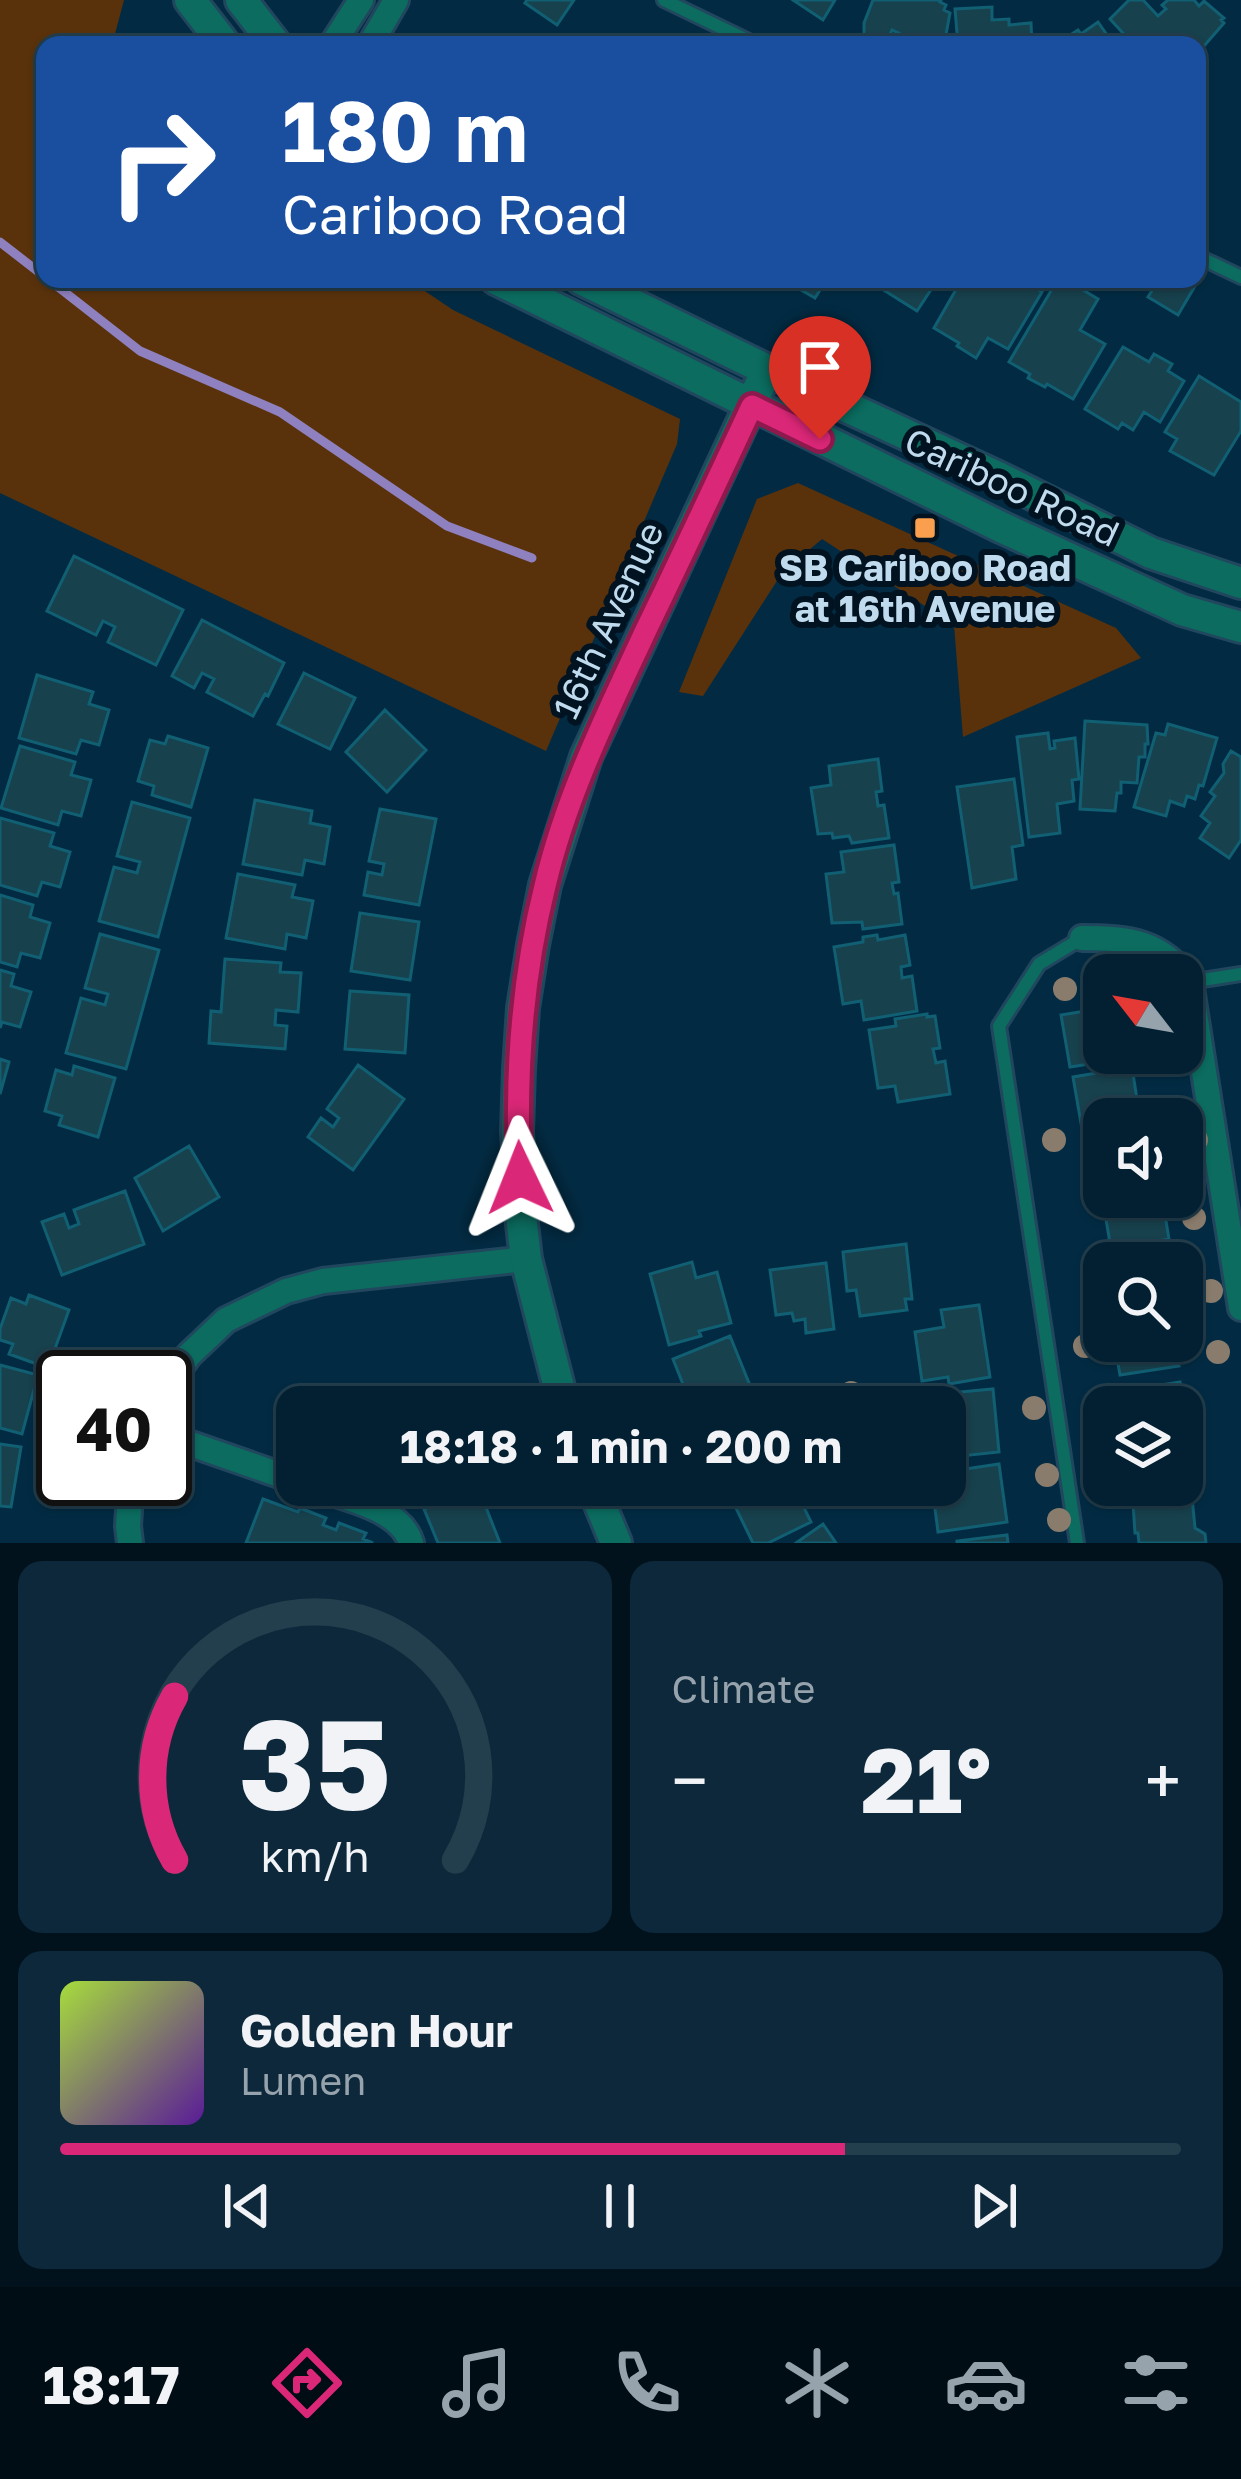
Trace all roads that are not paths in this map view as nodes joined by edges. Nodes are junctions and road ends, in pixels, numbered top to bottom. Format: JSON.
{"nodes":[{"id":1,"x":190,"y":0,"type":"edge"},
{"id":2,"x":241,"y":0,"type":"edge"},
{"id":3,"x":362,"y":0,"type":"edge"},
{"id":4,"x":396,"y":0,"type":"edge"},
{"id":5,"x":664,"y":0,"type":"edge"},
{"id":6,"x":218,"y":36,"type":"edge"},
{"id":7,"x":269,"y":36,"type":"edge"},
{"id":8,"x":338,"y":36,"type":"edge"},
{"id":9,"x":375,"y":36,"type":"edge"},
{"id":10,"x":739,"y":36,"type":"edge"},
{"id":11,"x":1206,"y":260,"type":"edge"},
{"id":12,"x":1241,"y":277,"type":"edge"},
{"id":13,"x":514,"y":288,"type":"edge"},
{"id":14,"x":598,"y":288,"type":"edge"},
{"id":15,"x":767,"y":370,"type":"junction"},
{"id":16,"x":752,"y":406,"type":"junction"},
{"id":17,"x":1241,"y":583,"type":"edge"},
{"id":18,"x":1241,"y":627,"type":"edge"},
{"id":19,"x":1082,"y":938,"type":"joint"},
{"id":20,"x":1161,"y":954,"type":"edge"},
{"id":21,"x":1241,"y":974,"type":"edge"},
{"id":22,"x":1203,"y":980,"type":"edge"},
{"id":23,"x":1203,"y":1053,"type":"edge"},
{"id":24,"x":526,"y":1258,"type":"junction"},
{"id":25,"x":1241,"y":1308,"type":"edge"},
{"id":26,"x":192,"y":1351,"type":"edge"},
{"id":27,"x":559,"y":1386,"type":"edge"},
{"id":28,"x":192,"y":1444,"type":"edge"},
{"id":29,"x":276,"y":1474,"type":"edge"},
{"id":30,"x":129,"y":1506,"type":"edge"},
{"id":31,"x":366,"y":1506,"type":"edge"},
{"id":32,"x":601,"y":1506,"type":"edge"},
{"id":33,"x":130,"y":1543,"type":"edge"},
{"id":34,"x":412,"y":1543,"type":"edge"},
{"id":35,"x":616,"y":1543,"type":"edge"},
{"id":36,"x":1077,"y":1543,"type":"edge"}],
"edges":[{"from":1,"to":6,"type":"street"},
{"from":2,"to":7,"type":"street"},
{"from":3,"to":8,"type":"street"},
{"from":4,"to":9,"type":"street"},
{"from":5,"to":10,"type":"lane"},
{"from":11,"to":12,"type":"lane"},
{"from":13,"to":16,"type":"street","name":"Cariboo Road"},
{"from":14,"to":15,"type":"street","name":"Cariboo Road"},
{"from":15,"to":16,"type":"street","name":"16th Avenue"},
{"from":15,"to":17,"type":"street","name":"Cariboo Road"},
{"from":16,"to":18,"type":"street","name":"Cariboo Road"},
{"from":16,"to":24,"type":"street","name":"16th Avenue"},
{"from":19,"to":20,"type":"street"},
{"from":19,"to":36,"type":"lane"},
{"from":21,"to":22,"type":"lane"},
{"from":23,"to":25,"type":"street"},
{"from":24,"to":26,"type":"street"},
{"from":24,"to":27,"type":"street","name":"16th Avenue"},
{"from":28,"to":29,"type":"street"},
{"from":30,"to":33,"type":"street"},
{"from":31,"to":34,"type":"street"},
{"from":32,"to":35,"type":"street"}]}
